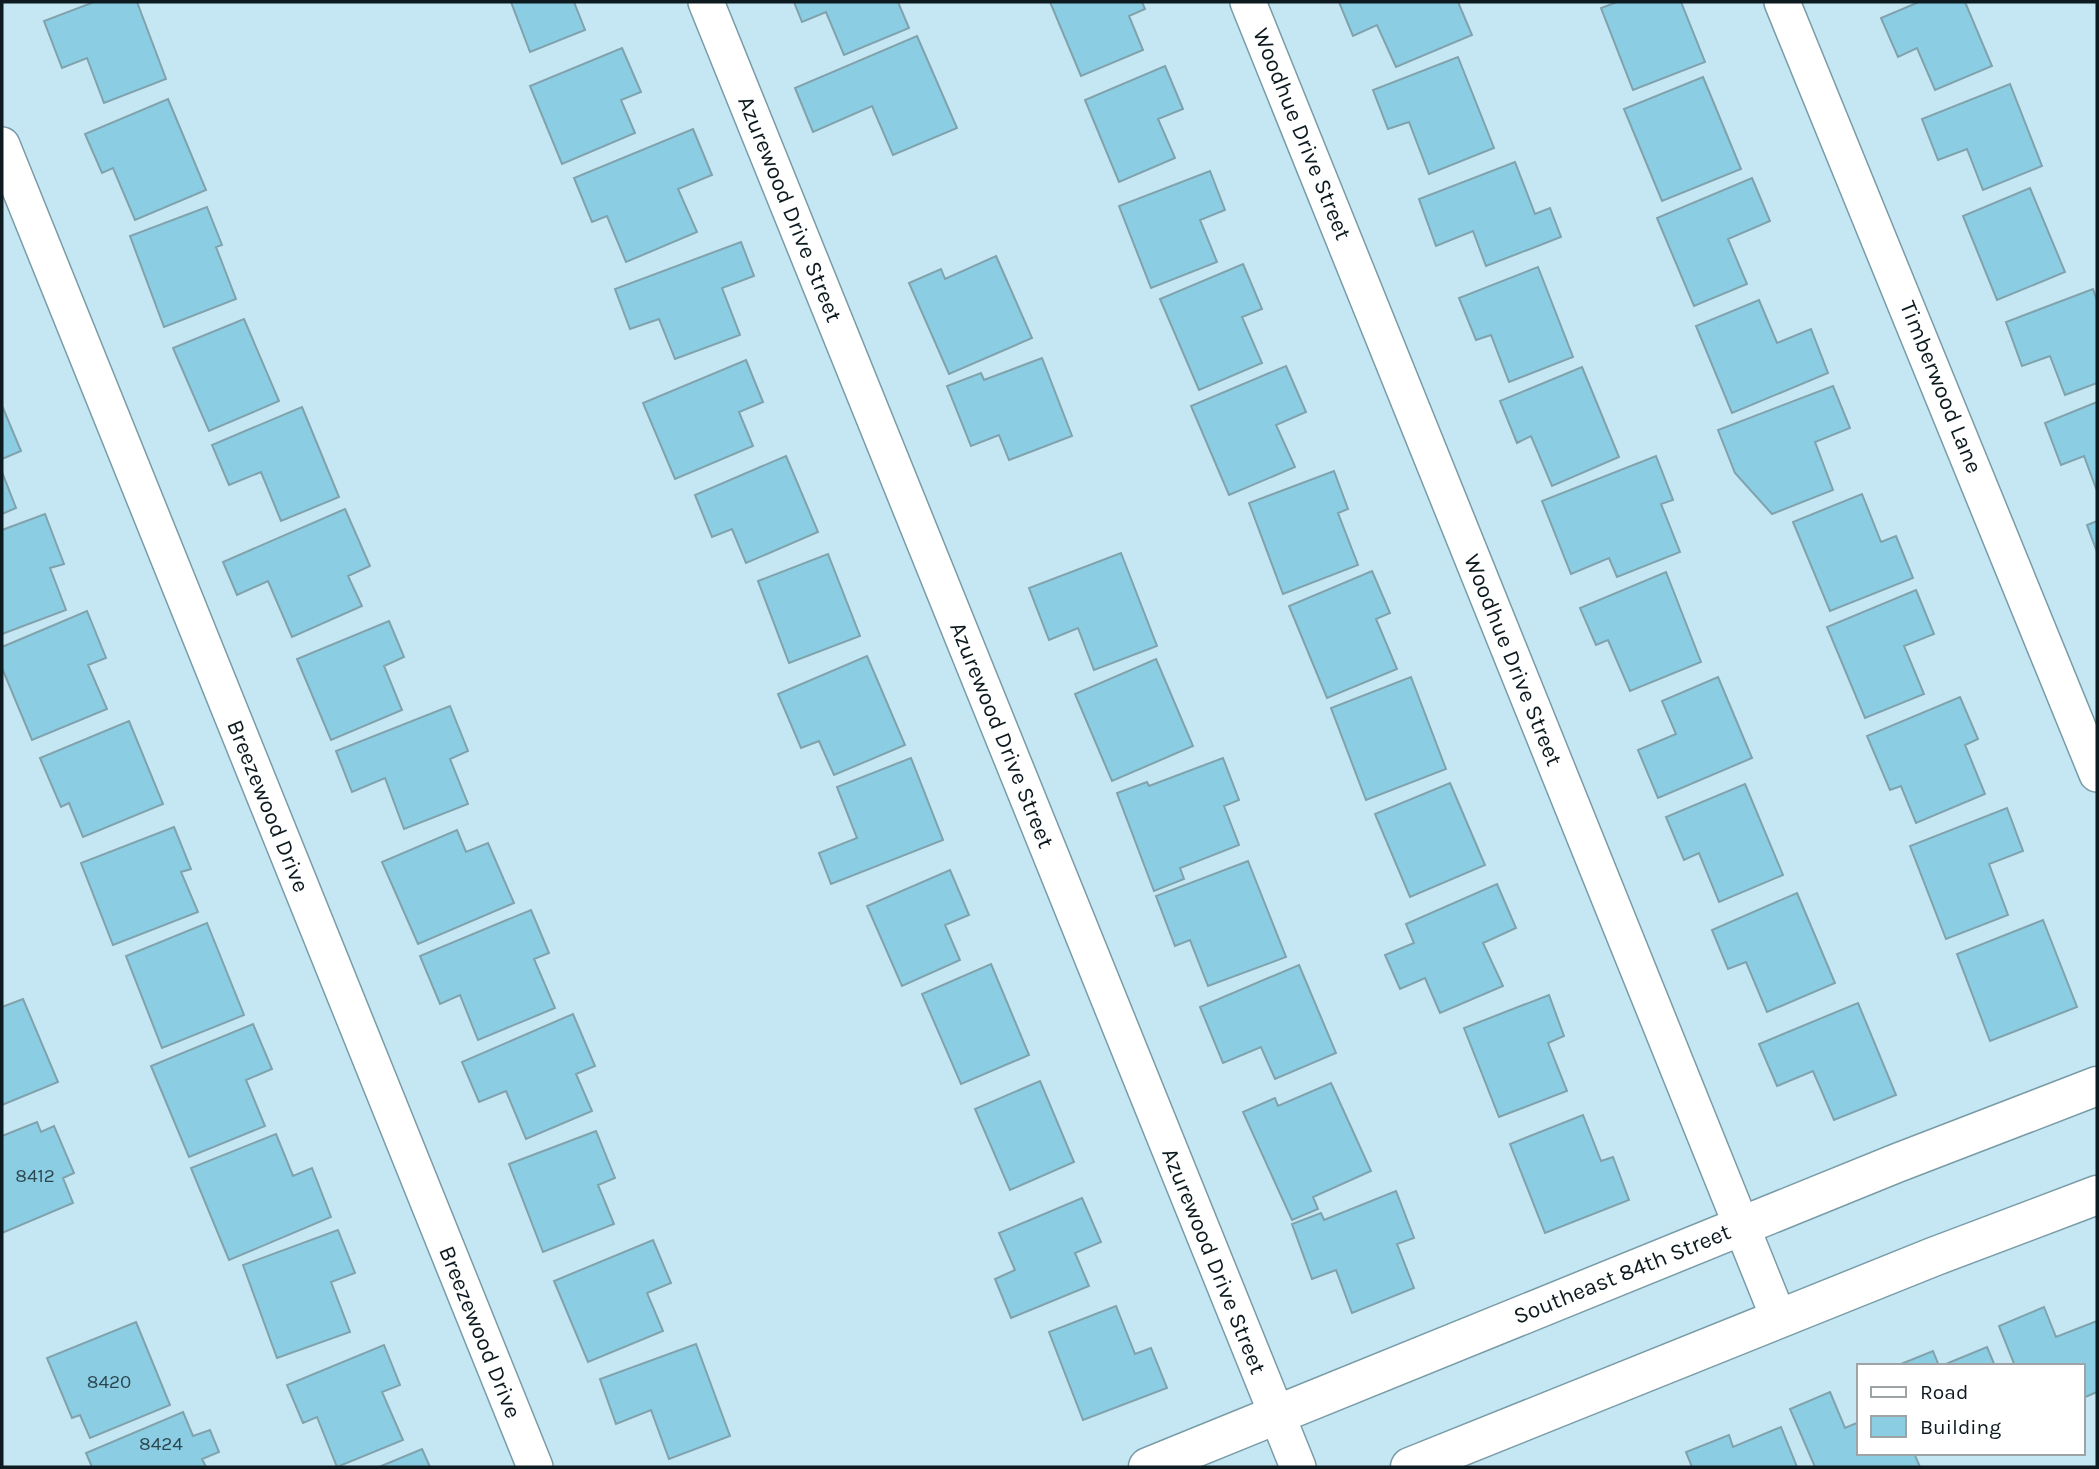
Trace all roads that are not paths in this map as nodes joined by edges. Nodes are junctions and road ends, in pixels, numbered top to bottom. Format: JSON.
{"nodes":[{"id":1,"x":706,"y":2,"type":"edge"},
{"id":2,"x":1248,"y":2,"type":"edge"},
{"id":3,"x":1782,"y":2,"type":"edge"},
{"id":4,"x":2,"y":145,"type":"edge"},
{"id":5,"x":2097,"y":774,"type":"edge"},
{"id":6,"x":2097,"y":1086,"type":"edge"},
{"id":7,"x":2097,"y":1195,"type":"edge"},
{"id":8,"x":1740,"y":1227,"type":"junction"},
{"id":9,"x":1779,"y":1319,"type":"junction"},
{"id":10,"x":1276,"y":1415,"type":"junction"},
{"id":11,"x":535,"y":1467,"type":"edge"},
{"id":12,"x":1149,"y":1467,"type":"edge"},
{"id":13,"x":1298,"y":1467,"type":"edge"},
{"id":14,"x":1410,"y":1467,"type":"edge"}],
"edges":[{"from":1,"to":10,"type":"street","name":"Azurewood Drive Street"},
{"from":2,"to":8,"type":"street","name":"Woodhue Drive Street"},
{"from":3,"to":5,"type":"street","name":"Timberwood Lane"},
{"from":4,"to":11,"type":"street","name":"Breezewood Drive"},
{"from":6,"to":8,"type":"street","name":"Southeast 84th Street"},
{"from":7,"to":9,"type":"street"},
{"from":8,"to":9,"type":"street","name":"Woodhue Drive Street"},
{"from":8,"to":10,"type":"street","name":"Southeast 84th Street"},
{"from":9,"to":14,"type":"street"},
{"from":10,"to":12,"type":"street","name":"Southeast 84th Street"},
{"from":10,"to":13,"type":"street","name":"Azurewood Drive Street"}]}
